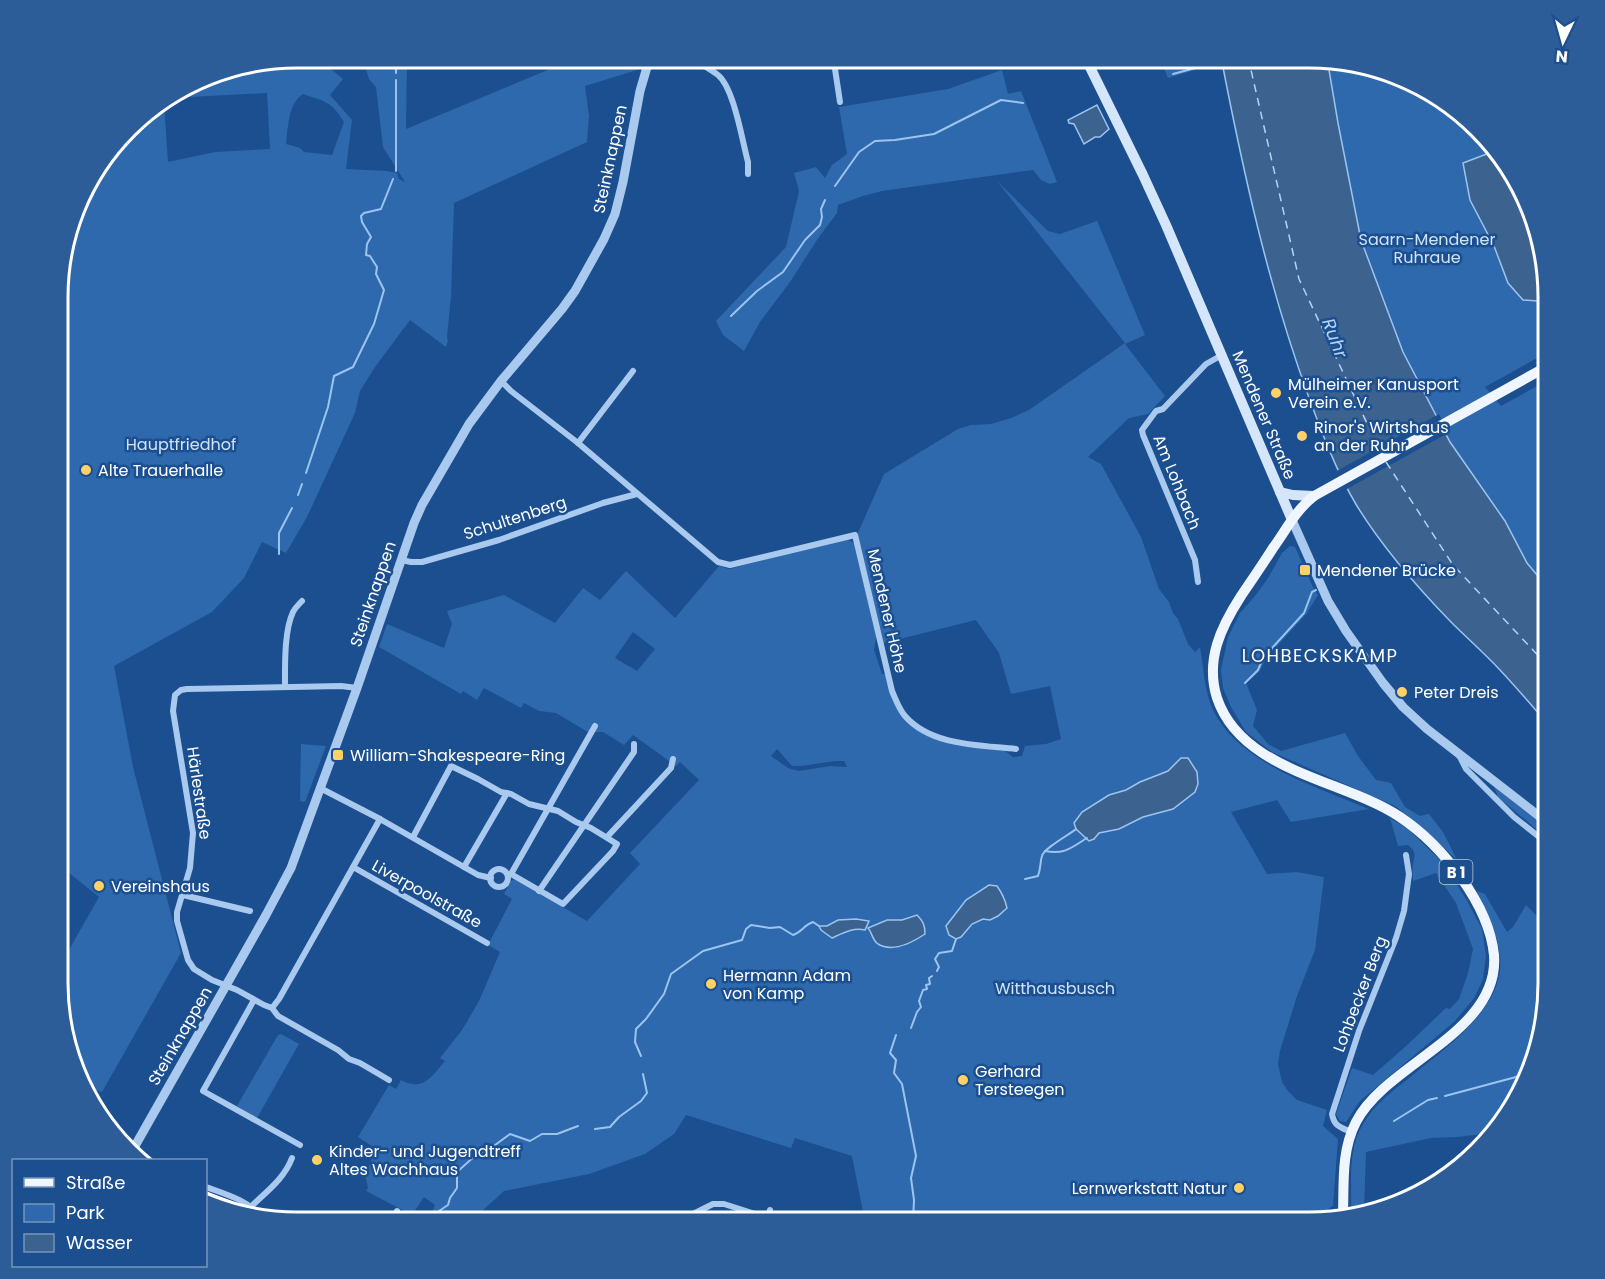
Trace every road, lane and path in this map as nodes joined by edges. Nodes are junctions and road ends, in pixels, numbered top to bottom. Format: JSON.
{"nodes":[{"id":1,"x":646,"y":68,"type":"edge"},
{"id":2,"x":707,"y":68,"type":"edge"},
{"id":3,"x":835,"y":68,"type":"edge"},
{"id":4,"x":1090,"y":68,"type":"edge"},
{"id":5,"x":840,"y":102,"type":"dead end"},
{"id":6,"x":748,"y":174,"type":"dead end"},
{"id":7,"x":1222,"y":355,"type":"junction"},
{"id":8,"x":633,"y":371,"type":"dead end"},
{"id":9,"x":1538,"y":372,"type":"edge"},
{"id":10,"x":501,"y":381,"type":"junction"},
{"id":11,"x":578,"y":442,"type":"junction"},
{"id":12,"x":1280,"y":492,"type":"junction"},
{"id":13,"x":637,"y":494,"type":"junction"},
{"id":14,"x":1316,"y":494,"type":"junction"},
{"id":15,"x":1292,"y":520,"type":"junction"},
{"id":16,"x":401,"y":560,"type":"junction"},
{"id":17,"x":1198,"y":582,"type":"dead end"},
{"id":18,"x":302,"y":601,"type":"dead end"},
{"id":19,"x":285,"y":687,"type":"junction"},
{"id":20,"x":357,"y":688,"type":"junction"},
{"id":21,"x":596,"y":726,"type":"dead end"},
{"id":22,"x":634,"y":744,"type":"dead end"},
{"id":23,"x":1016,"y":749,"type":"dead end"},
{"id":24,"x":1459,"y":755,"type":"junction"},
{"id":25,"x":673,"y":759,"type":"dead end"},
{"id":26,"x":320,"y":788,"type":"junction"},
{"id":27,"x":507,"y":793,"type":"junction"},
{"id":28,"x":548,"y":810,"type":"junction"},
{"id":29,"x":1538,"y":815,"type":"edge"},
{"id":30,"x":380,"y":819,"type":"junction"},
{"id":31,"x":584,"y":824,"type":"junction"},
{"id":32,"x":1538,"y":836,"type":"edge"},
{"id":33,"x":413,"y":837,"type":"junction"},
{"id":34,"x":607,"y":837,"type":"junction"},
{"id":35,"x":1406,"y":855,"type":"dead end"},
{"id":36,"x":353,"y":867,"type":"junction"},
{"id":37,"x":464,"y":867,"type":"junction"},
{"id":38,"x":509,"y":875,"type":"junction"},
{"id":39,"x":491,"y":878,"type":"junction"},
{"id":40,"x":539,"y":891,"type":"junction"},
{"id":41,"x":183,"y":895,"type":"junction"},
{"id":42,"x":250,"y":911,"type":"dead end"},
{"id":43,"x":488,"y":943,"type":"dead end"},
{"id":44,"x":226,"y":986,"type":"junction"},
{"id":45,"x":254,"y":1000,"type":"junction"},
{"id":46,"x":272,"y":1008,"type":"junction"},
{"id":47,"x":389,"y":1080,"type":"dead end"},
{"id":48,"x":1351,"y":1132,"type":"junction"},
{"id":49,"x":136,"y":1145,"type":"edge"},
{"id":50,"x":300,"y":1145,"type":"dead end"},
{"id":51,"x":292,"y":1158,"type":"dead end"},
{"id":52,"x":207,"y":1188,"type":"edge"},
{"id":53,"x":249,"y":1206,"type":"edge"},
{"id":54,"x":250,"y":1207,"type":"edge"},
{"id":55,"x":1343,"y":1209,"type":"edge"},
{"id":56,"x":697,"y":1212,"type":"edge"},
{"id":57,"x":746,"y":1212,"type":"edge"}],
"edges":[{"from":1,"to":10,"type":"street","name":"Steinknappen"},
{"from":2,"to":6,"type":"street"},
{"from":3,"to":5,"type":"street"},
{"from":4,"to":7,"type":"main road","name":"Mendener Straße"},
{"from":7,"to":12,"type":"main road","name":"Mendener Straße"},
{"from":7,"to":17,"type":"street","name":"Am Lohbach"},
{"from":8,"to":11,"type":"street"},
{"from":9,"to":14,"type":"main road","number":"B 1"},
{"from":10,"to":11,"type":"street","name":"Mendener Höhe"},
{"from":10,"to":16,"type":"street","name":"Steinknappen"},
{"from":11,"to":13,"type":"street","name":"Mendener Höhe"},
{"from":12,"to":14,"type":"main road"},
{"from":12,"to":15,"type":"main road","name":"Mendener Straße"},
{"from":13,"to":16,"type":"street","name":"Schultenberg"},
{"from":13,"to":23,"type":"street","name":"Mendener Höhe"},
{"from":14,"to":15,"type":"main road","number":"B 1"},
{"from":15,"to":24,"type":"street","name":"Mendener Straße"},
{"from":15,"to":48,"type":"main road","number":"B 1"},
{"from":16,"to":20,"type":"street","name":"Steinknappen"},
{"from":18,"to":19,"type":"street"},
{"from":19,"to":20,"type":"street"},
{"from":19,"to":41,"type":"street","name":"Härlestraße"},
{"from":20,"to":26,"type":"street","name":"Steinknappen"},
{"from":21,"to":28,"type":"street"},
{"from":22,"to":31,"type":"street"},
{"from":24,"to":29,"type":"street","name":"Mendener Straße"},
{"from":24,"to":32,"type":"street","name":"Mendener Straße"},
{"from":25,"to":34,"type":"street"},
{"from":26,"to":30,"type":"street"},
{"from":26,"to":44,"type":"street","name":"Steinknappen"},
{"from":27,"to":28,"type":"street"},
{"from":27,"to":33,"type":"street"},
{"from":27,"to":37,"type":"street"},
{"from":28,"to":31,"type":"street"},
{"from":28,"to":38,"type":"street"},
{"from":30,"to":33,"type":"street"},
{"from":30,"to":36,"type":"street"},
{"from":31,"to":34,"type":"street"},
{"from":31,"to":40,"type":"street"},
{"from":33,"to":37,"type":"street"},
{"from":34,"to":40,"type":"street"},
{"from":35,"to":48,"type":"street","name":"Lohbecker Berg"},
{"from":36,"to":43,"type":"street","name":"Liverpoolstraße"},
{"from":36,"to":46,"type":"street"},
{"from":37,"to":39,"type":"street"},
{"from":38,"to":39,"type":"street"},
{"from":38,"to":39,"type":"street"},
{"from":38,"to":40,"type":"street"},
{"from":41,"to":42,"type":"street"},
{"from":41,"to":44,"type":"street","name":"Härlestraße"},
{"from":44,"to":45,"type":"street"},
{"from":44,"to":49,"type":"street","name":"Steinknappen"},
{"from":45,"to":46,"type":"street"},
{"from":45,"to":50,"type":"street"},
{"from":46,"to":47,"type":"street"},
{"from":48,"to":55,"type":"main road","number":"B 1"},
{"from":51,"to":54,"type":"street"},
{"from":52,"to":53,"type":"street"},
{"from":56,"to":57,"type":"street"}]}
